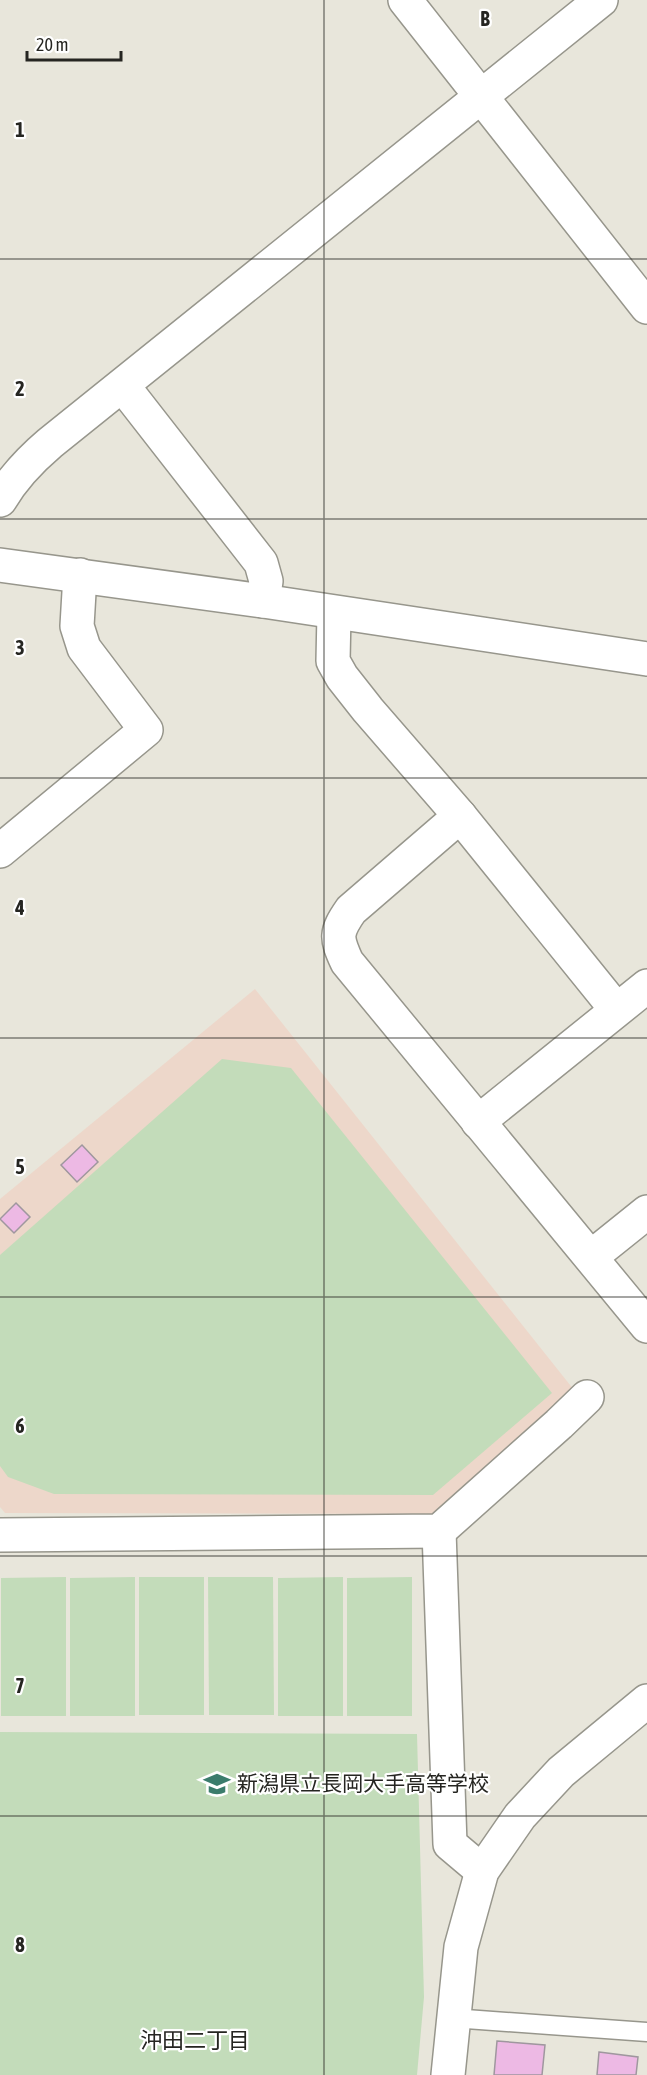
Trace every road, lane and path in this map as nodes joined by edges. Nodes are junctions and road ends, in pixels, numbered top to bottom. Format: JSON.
{"nodes":[{"id":1,"x":405,"y":0,"type":"edge"},
{"id":2,"x":600,"y":0,"type":"edge"},
{"id":3,"x":480,"y":95,"type":"junction"},
{"id":4,"x":647,"y":307,"type":"edge"},
{"id":5,"x":123,"y":386,"type":"junction"},
{"id":6,"x":0,"y":500,"type":"edge"},
{"id":7,"x":0,"y":565,"type":"edge"},
{"id":8,"x":80,"y":575,"type":"junction"},
{"id":9,"x":263,"y":601,"type":"junction"},
{"id":10,"x":334,"y":613,"type":"junction"},
{"id":11,"x":647,"y":659,"type":"edge"},
{"id":12,"x":460,"y":816,"type":"junction"},
{"id":13,"x":0,"y":850,"type":"edge"},
{"id":14,"x":647,"y":986,"type":"edge"},
{"id":15,"x":616,"y":1009,"type":"junction"},
{"id":16,"x":478,"y":1122,"type":"junction"},
{"id":17,"x":647,"y":1212,"type":"edge"},
{"id":18,"x":591,"y":1257,"type":"junction"},
{"id":19,"x":647,"y":1326,"type":"edge"},
{"id":20,"x":587,"y":1397,"type":"dead end"},
{"id":21,"x":439,"y":1531,"type":"junction"},
{"id":22,"x":0,"y":1534,"type":"edge"},
{"id":23,"x":647,"y":1701,"type":"edge"},
{"id":24,"x":482,"y":1871,"type":"junction"},
{"id":25,"x":452,"y":2018,"type":"junction"},
{"id":26,"x":647,"y":2032,"type":"edge"},
{"id":27,"x":448,"y":2075,"type":"edge"}],
"edges":[{"from":1,"to":3,"type":"street"},
{"from":2,"to":3,"type":"street"},
{"from":3,"to":4,"type":"street"},
{"from":3,"to":5,"type":"street"},
{"from":5,"to":6,"type":"street"},
{"from":5,"to":9,"type":"street"},
{"from":7,"to":8,"type":"street"},
{"from":8,"to":9,"type":"street"},
{"from":8,"to":13,"type":"street"},
{"from":9,"to":10,"type":"street"},
{"from":10,"to":11,"type":"street"},
{"from":10,"to":12,"type":"street"},
{"from":12,"to":15,"type":"street"},
{"from":12,"to":16,"type":"street"},
{"from":14,"to":15,"type":"street"},
{"from":15,"to":16,"type":"street"},
{"from":16,"to":18,"type":"street"},
{"from":17,"to":18,"type":"street"},
{"from":18,"to":19,"type":"street"},
{"from":20,"to":21,"type":"street"},
{"from":21,"to":22,"type":"street"},
{"from":21,"to":24,"type":"street"},
{"from":23,"to":24,"type":"street"},
{"from":24,"to":25,"type":"street"},
{"from":25,"to":26,"type":"lane"},
{"from":25,"to":27,"type":"street"}]}
